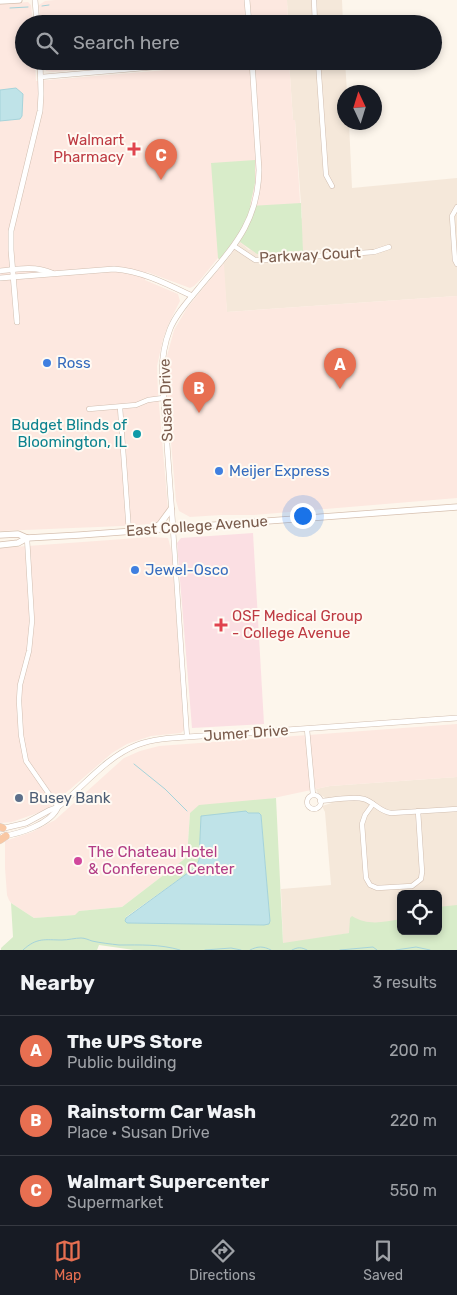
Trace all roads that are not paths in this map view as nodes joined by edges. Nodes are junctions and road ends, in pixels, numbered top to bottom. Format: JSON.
{"nodes":[{"id":1,"x":19,"y":0,"type":"edge"},
{"id":2,"x":35,"y":0,"type":"edge"},
{"id":3,"x":247,"y":0,"type":"edge"},
{"id":4,"x":314,"y":0,"type":"edge"},
{"id":5,"x":0,"y":1,"type":"edge"},
{"id":6,"x":36,"y":15,"type":"edge"},
{"id":7,"x":248,"y":15,"type":"edge"},
{"id":8,"x":315,"y":15,"type":"edge"},
{"id":9,"x":41,"y":70,"type":"edge"},
{"id":10,"x":121,"y":70,"type":"edge"},
{"id":11,"x":253,"y":70,"type":"edge"},
{"id":12,"x":319,"y":70,"type":"edge"},
{"id":13,"x":41,"y":77,"type":"junction"},
{"id":14,"x":332,"y":186,"type":"dead end"},
{"id":15,"x":457,"y":207,"type":"edge"},
{"id":16,"x":234,"y":246,"type":"junction"},
{"id":17,"x":389,"y":247,"type":"dead end"},
{"id":18,"x":457,"y":264,"type":"edge"},
{"id":19,"x":12,"y":270,"type":"junction"},
{"id":20,"x":0,"y":271,"type":"edge"},
{"id":21,"x":53,"y":273,"type":"junction"},
{"id":22,"x":13,"y":277,"type":"junction"},
{"id":23,"x":0,"y":278,"type":"edge"},
{"id":24,"x":192,"y":296,"type":"junction"},
{"id":25,"x":17,"y":322,"type":"dead end"},
{"id":26,"x":163,"y":398,"type":"junction"},
{"id":27,"x":120,"y":407,"type":"junction"},
{"id":28,"x":89,"y":409,"type":"dead end"},
{"id":29,"x":457,"y":507,"type":"edge"},
{"id":30,"x":171,"y":510,"type":"junction"},
{"id":31,"x":173,"y":528,"type":"junction"},
{"id":32,"x":151,"y":530,"type":"junction"},
{"id":33,"x":129,"y":532,"type":"junction"},
{"id":34,"x":0,"y":535,"type":"edge"},
{"id":35,"x":27,"y":538,"type":"junction"},
{"id":36,"x":0,"y":545,"type":"edge"},
{"id":37,"x":457,"y":718,"type":"edge"},
{"id":38,"x":307,"y":729,"type":"junction"},
{"id":39,"x":187,"y":737,"type":"junction"},
{"id":40,"x":312,"y":795,"type":"junction"},
{"id":41,"x":320,"y":801,"type":"junction"},
{"id":42,"x":373,"y":804,"type":"junction"},
{"id":43,"x":58,"y":807,"type":"junction"},
{"id":44,"x":457,"y":809,"type":"edge"},
{"id":45,"x":418,"y":812,"type":"junction"},
{"id":46,"x":2,"y":833,"type":"edge"}],
"edges":[{"from":1,"to":5,"type":"main road"},
{"from":2,"to":6,"type":"street"},
{"from":3,"to":7,"type":"street"},
{"from":4,"to":8,"type":"street"},
{"from":9,"to":13,"type":"street"},
{"from":10,"to":13,"type":"street"},
{"from":11,"to":16,"type":"street","name":"Susan Drive"},
{"from":12,"to":14,"type":"street"},
{"from":13,"to":19,"type":"street"},
{"from":15,"to":18,"type":"street"},
{"from":16,"to":17,"type":"street","name":"Parkway Court"},
{"from":16,"to":24,"type":"street","name":"Susan Drive"},
{"from":19,"to":20,"type":"street"},
{"from":19,"to":21,"type":"street"},
{"from":19,"to":22,"type":"street"},
{"from":21,"to":22,"type":"street"},
{"from":21,"to":24,"type":"street"},
{"from":22,"to":23,"type":"street"},
{"from":22,"to":25,"type":"street"},
{"from":24,"to":26,"type":"street","name":"Susan Drive"},
{"from":26,"to":27,"type":"street"},
{"from":26,"to":30,"type":"street","name":"Susan Drive"},
{"from":27,"to":28,"type":"street"},
{"from":27,"to":33,"type":"street"},
{"from":29,"to":31,"type":"main road","name":"East College Avenue"},
{"from":30,"to":31,"type":"street","name":"Susan Drive"},
{"from":30,"to":32,"type":"main road"},
{"from":31,"to":32,"type":"main road","name":"East College Avenue"},
{"from":31,"to":39,"type":"street","name":"Susan Drive"},
{"from":32,"to":33,"type":"main road","name":"East College Avenue"},
{"from":33,"to":35,"type":"main road","name":"East College Avenue"},
{"from":34,"to":35,"type":"main road","name":"East College Avenue"},
{"from":35,"to":36,"type":"main road","name":"East College Avenue"},
{"from":35,"to":43,"type":"street"},
{"from":37,"to":38,"type":"street","name":"Jumer Drive"},
{"from":38,"to":39,"type":"street","name":"Jumer Drive"},
{"from":38,"to":40,"type":"street"},
{"from":39,"to":43,"type":"street","name":"Jumer Drive"},
{"from":40,"to":41,"type":"street"},
{"from":40,"to":41,"type":"street"},
{"from":41,"to":42,"type":"street"},
{"from":42,"to":45,"type":"street"},
{"from":42,"to":45,"type":"street"},
{"from":43,"to":46,"type":"street","name":"Jumer Drive"},
{"from":44,"to":45,"type":"street"}]}
